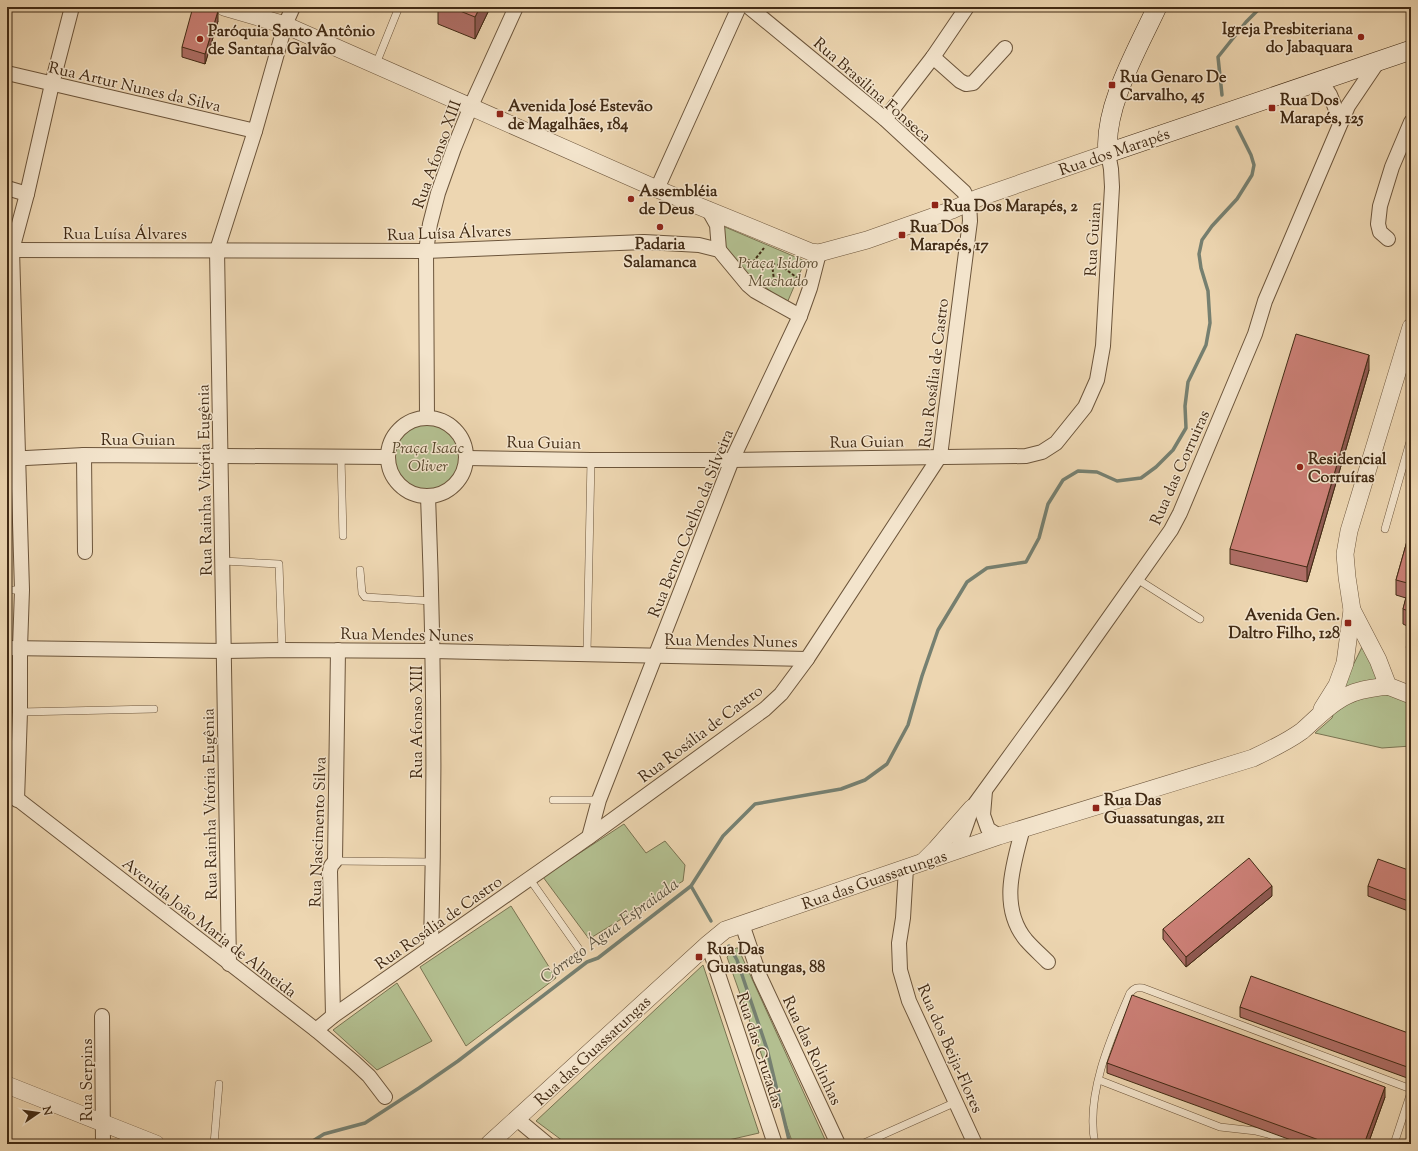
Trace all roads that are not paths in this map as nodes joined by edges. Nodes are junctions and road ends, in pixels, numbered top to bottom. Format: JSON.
{"nodes":[{"id":1,"x":72,"y":7,"type":"edge"},
{"id":2,"x":224,"y":7,"type":"edge"},
{"id":3,"x":293,"y":7,"type":"edge"},
{"id":4,"x":399,"y":7,"type":"edge"},
{"id":5,"x":516,"y":7,"type":"edge"},
{"id":6,"x":739,"y":7,"type":"edge"},
{"id":7,"x":749,"y":7,"type":"edge"},
{"id":8,"x":967,"y":7,"type":"edge"},
{"id":9,"x":1157,"y":7,"type":"edge"},
{"id":10,"x":285,"y":25,"type":"junction"},
{"id":11,"x":1005,"y":48,"type":"dead end"},
{"id":12,"x":1411,"y":50,"type":"edge"},
{"id":13,"x":933,"y":56,"type":"junction"},
{"id":14,"x":1377,"y":62,"type":"junction"},
{"id":15,"x":376,"y":64,"type":"junction"},
{"id":16,"x":7,"y":73,"type":"edge"},
{"id":17,"x":1320,"y":80,"type":"junction"},
{"id":18,"x":52,"y":84,"type":"junction"},
{"id":19,"x":471,"y":106,"type":"junction"},
{"id":20,"x":885,"y":120,"type":"junction"},
{"id":21,"x":1341,"y":122,"type":"junction"},
{"id":22,"x":1411,"y":122,"type":"edge"},
{"id":23,"x":255,"y":131,"type":"junction"},
{"id":24,"x":1108,"y":153,"type":"junction"},
{"id":25,"x":7,"y":188,"type":"edge"},
{"id":26,"x":657,"y":189,"type":"junction"},
{"id":27,"x":28,"y":194,"type":"junction"},
{"id":28,"x":969,"y":202,"type":"junction"},
{"id":29,"x":708,"y":209,"type":"junction"},
{"id":30,"x":1388,"y":239,"type":"dead end"},
{"id":31,"x":10,"y":250,"type":"edge"},
{"id":32,"x":217,"y":250,"type":"junction"},
{"id":33,"x":719,"y":250,"type":"junction"},
{"id":34,"x":426,"y":251,"type":"junction"},
{"id":35,"x":815,"y":253,"type":"junction"},
{"id":36,"x":800,"y":316,"type":"junction"},
{"id":37,"x":1411,"y":327,"type":"edge"},
{"id":38,"x":427,"y":417,"type":"junction"},
{"id":39,"x":1411,"y":438,"type":"edge"},
{"id":40,"x":84,"y":455,"type":"junction"},
{"id":41,"x":220,"y":456,"type":"junction"},
{"id":42,"x":940,"y":456,"type":"junction"},
{"id":43,"x":341,"y":457,"type":"junction"},
{"id":44,"x":388,"y":457,"type":"junction"},
{"id":45,"x":467,"y":458,"type":"junction"},
{"id":46,"x":12,"y":459,"type":"edge"},
{"id":47,"x":591,"y":460,"type":"junction"},
{"id":48,"x":732,"y":460,"type":"junction"},
{"id":49,"x":428,"y":497,"type":"junction"},
{"id":50,"x":1385,"y":529,"type":"dead end"},
{"id":51,"x":343,"y":536,"type":"dead end"},
{"id":52,"x":85,"y":552,"type":"dead end"},
{"id":53,"x":223,"y":561,"type":"junction"},
{"id":54,"x":360,"y":570,"type":"dead end"},
{"id":55,"x":1137,"y":579,"type":"junction"},
{"id":56,"x":7,"y":590,"type":"edge"},
{"id":57,"x":22,"y":590,"type":"junction"},
{"id":58,"x":432,"y":601,"type":"junction"},
{"id":59,"x":1352,"y":610,"type":"junction"},
{"id":60,"x":1200,"y":619,"type":"dead end"},
{"id":61,"x":13,"y":648,"type":"edge"},
{"id":62,"x":282,"y":650,"type":"junction"},
{"id":63,"x":338,"y":650,"type":"junction"},
{"id":64,"x":224,"y":651,"type":"junction"},
{"id":65,"x":433,"y":651,"type":"junction"},
{"id":66,"x":587,"y":653,"type":"junction"},
{"id":67,"x":656,"y":655,"type":"junction"},
{"id":68,"x":807,"y":659,"type":"junction"},
{"id":69,"x":1388,"y":686,"type":"junction"},
{"id":70,"x":1411,"y":695,"type":"edge"},
{"id":71,"x":154,"y":709,"type":"dead end"},
{"id":72,"x":20,"y":712,"type":"junction"},
{"id":73,"x":1318,"y":716,"type":"junction"},
{"id":74,"x":985,"y":791,"type":"junction"},
{"id":75,"x":12,"y":795,"type":"edge"},
{"id":76,"x":553,"y":800,"type":"dead end"},
{"id":77,"x":599,"y":800,"type":"junction"},
{"id":78,"x":972,"y":808,"type":"junction"},
{"id":79,"x":1023,"y":828,"type":"junction"},
{"id":80,"x":998,"y":836,"type":"junction"},
{"id":81,"x":589,"y":837,"type":"junction"},
{"id":82,"x":957,"y":851,"type":"junction"},
{"id":83,"x":335,"y":861,"type":"junction"},
{"id":84,"x":433,"y":862,"type":"junction"},
{"id":85,"x":914,"y":866,"type":"junction"},
{"id":86,"x":529,"y":878,"type":"junction"},
{"id":87,"x":742,"y":924,"type":"junction"},
{"id":88,"x":708,"y":944,"type":"junction"},
{"id":89,"x":431,"y":947,"type":"junction"},
{"id":90,"x":579,"y":949,"type":"dead end"},
{"id":91,"x":1048,"y":962,"type":"dead end"},
{"id":92,"x":229,"y":964,"type":"junction"},
{"id":93,"x":102,"y":1016,"type":"dead end"},
{"id":94,"x":333,"y":1016,"type":"junction"},
{"id":95,"x":316,"y":1030,"type":"junction"},
{"id":96,"x":1099,"y":1080,"type":"junction"},
{"id":97,"x":219,"y":1084,"type":"dead end"},
{"id":98,"x":7,"y":1085,"type":"edge"},
{"id":99,"x":1411,"y":1089,"type":"edge"},
{"id":100,"x":1411,"y":1092,"type":"edge"},
{"id":101,"x":385,"y":1097,"type":"dead end"},
{"id":102,"x":956,"y":1102,"type":"junction"},
{"id":103,"x":1408,"y":1109,"type":"edge"},
{"id":104,"x":517,"y":1119,"type":"junction"},
{"id":105,"x":103,"y":1122,"type":"junction"},
{"id":106,"x":103,"y":1144,"type":"edge"},
{"id":107,"x":156,"y":1144,"type":"edge"},
{"id":108,"x":214,"y":1144,"type":"edge"},
{"id":109,"x":489,"y":1144,"type":"edge"},
{"id":110,"x":547,"y":1144,"type":"edge"},
{"id":111,"x":775,"y":1144,"type":"edge"},
{"id":112,"x":838,"y":1144,"type":"edge"},
{"id":113,"x":862,"y":1144,"type":"edge"},
{"id":114,"x":975,"y":1144,"type":"edge"},
{"id":115,"x":1095,"y":1144,"type":"edge"},
{"id":116,"x":1296,"y":1144,"type":"edge"},
{"id":117,"x":1394,"y":1144,"type":"edge"}],
"edges":[{"from":1,"to":18,"type":"street"},
{"from":2,"to":10,"type":"street"},
{"from":3,"to":10,"type":"street","name":"Rua Rainha Vitória Eugênia"},
{"from":4,"to":15,"type":"lane"},
{"from":5,"to":19,"type":"street","name":"Rua Afonso XIII"},
{"from":6,"to":26,"type":"street"},
{"from":7,"to":20,"type":"street","name":"Rua Brasilina Fonseca"},
{"from":8,"to":13,"type":"street"},
{"from":9,"to":24,"type":"main road"},
{"from":10,"to":15,"type":"street"},
{"from":10,"to":23,"type":"street","name":"Rua Rainha Vitória Eugênia"},
{"from":11,"to":13,"type":"street"},
{"from":12,"to":14,"type":"main road","name":"Rua dos Marapés"},
{"from":13,"to":20,"type":"street"},
{"from":14,"to":17,"type":"main road","name":"Rua dos Marapés"},
{"from":14,"to":21,"type":"street","name":"Rua das Corruiras"},
{"from":15,"to":19,"type":"street"},
{"from":16,"to":18,"type":"street","name":"Rua Artur Nunes da Silva"},
{"from":17,"to":21,"type":"street"},
{"from":17,"to":24,"type":"main road","name":"Rua dos Marapés"},
{"from":18,"to":23,"type":"street","name":"Rua Artur Nunes da Silva"},
{"from":18,"to":27,"type":"street"},
{"from":19,"to":26,"type":"street"},
{"from":19,"to":34,"type":"street","name":"Rua Afonso XIII"},
{"from":20,"to":28,"type":"street","name":"Rua Brasilina Fonseca"},
{"from":21,"to":55,"type":"street","name":"Rua das Corruiras"},
{"from":22,"to":30,"type":"street"},
{"from":23,"to":32,"type":"street","name":"Rua Rainha Vitória Eugênia"},
{"from":24,"to":28,"type":"street","name":"Rua dos Marapés"},
{"from":24,"to":42,"type":"street","name":"Rua Guian"},
{"from":25,"to":27,"type":"street"},
{"from":26,"to":29,"type":"street"},
{"from":27,"to":31,"type":"street"},
{"from":28,"to":35,"type":"street","name":"Rua dos Marapés"},
{"from":28,"to":42,"type":"street","name":"Rua Rosália de Castro"},
{"from":29,"to":33,"type":"street"},
{"from":29,"to":35,"type":"street"},
{"from":31,"to":32,"type":"street","name":"Rua Luísa Álvares"},
{"from":31,"to":46,"type":"street"},
{"from":32,"to":34,"type":"street","name":"Rua Luísa Álvares"},
{"from":32,"to":41,"type":"street","name":"Rua Rainha Vitória Eugênia"},
{"from":33,"to":34,"type":"street","name":"Rua Luísa Álvares"},
{"from":33,"to":36,"type":"street"},
{"from":34,"to":38,"type":"street","name":"Rua Afonso XIII"},
{"from":35,"to":36,"type":"street"},
{"from":36,"to":48,"type":"street","name":"Rua Bento Coelho da Silveira"},
{"from":37,"to":59,"type":"street"},
{"from":38,"to":44,"type":"street"},
{"from":38,"to":45,"type":"street"},
{"from":39,"to":50,"type":"lane"},
{"from":40,"to":41,"type":"street","name":"Rua Guian"},
{"from":40,"to":46,"type":"street","name":"Rua Guian"},
{"from":40,"to":52,"type":"street"},
{"from":41,"to":43,"type":"street","name":"Rua Guian"},
{"from":41,"to":53,"type":"street","name":"Rua Rainha Vitória Eugênia"},
{"from":42,"to":48,"type":"street","name":"Rua Guian"},
{"from":42,"to":68,"type":"street","name":"Rua Rosália de Castro"},
{"from":43,"to":44,"type":"street","name":"Rua Guian"},
{"from":43,"to":51,"type":"lane"},
{"from":44,"to":49,"type":"street"},
{"from":45,"to":47,"type":"street","name":"Rua Guian"},
{"from":45,"to":49,"type":"street"},
{"from":46,"to":57,"type":"street"},
{"from":47,"to":48,"type":"street","name":"Rua Guian"},
{"from":47,"to":66,"type":"lane"},
{"from":48,"to":67,"type":"street","name":"Rua Bento Coelho da Silveira"},
{"from":49,"to":58,"type":"street","name":"Rua Afonso XIII"},
{"from":53,"to":62,"type":"lane"},
{"from":53,"to":64,"type":"street","name":"Rua Rainha Vitória Eugênia"},
{"from":54,"to":58,"type":"lane"},
{"from":55,"to":60,"type":"lane"},
{"from":55,"to":74,"type":"street","name":"Rua das Corruiras"},
{"from":56,"to":57,"type":"lane"},
{"from":57,"to":61,"type":"street"},
{"from":58,"to":65,"type":"street","name":"Rua Afonso XIII"},
{"from":59,"to":69,"type":"street"},
{"from":59,"to":73,"type":"street"},
{"from":61,"to":64,"type":"street","name":"Rua Mendes Nunes"},
{"from":61,"to":72,"type":"street"},
{"from":62,"to":63,"type":"street","name":"Rua Mendes Nunes"},
{"from":62,"to":64,"type":"street","name":"Rua Mendes Nunes"},
{"from":63,"to":65,"type":"street","name":"Rua Mendes Nunes"},
{"from":63,"to":83,"type":"street","name":"Rua Nascimento Silva"},
{"from":64,"to":92,"type":"street","name":"Rua Rainha Vitória Eugênia"},
{"from":65,"to":66,"type":"street","name":"Rua Mendes Nunes"},
{"from":65,"to":84,"type":"street","name":"Rua Afonso XIII"},
{"from":66,"to":67,"type":"street","name":"Rua Mendes Nunes"},
{"from":67,"to":68,"type":"street","name":"Rua Mendes Nunes"},
{"from":67,"to":77,"type":"street","name":"Rua Bento Coelho da Silveira"},
{"from":68,"to":81,"type":"street","name":"Rua Rosália de Castro"},
{"from":69,"to":70,"type":"street"},
{"from":69,"to":73,"type":"street"},
{"from":71,"to":72,"type":"lane"},
{"from":72,"to":75,"type":"street"},
{"from":73,"to":79,"type":"street","name":"Rua das Guassatungas"},
{"from":74,"to":78,"type":"street","name":"Rua das Corruiras"},
{"from":74,"to":80,"type":"street"},
{"from":75,"to":92,"type":"street","name":"Avenida João Maria de Almeida"},
{"from":76,"to":77,"type":"lane"},
{"from":77,"to":81,"type":"street","name":"Rua Bento Coelho da Silveira"},
{"from":78,"to":82,"type":"street","name":"Rua das Corruiras"},
{"from":78,"to":85,"type":"street"},
{"from":79,"to":80,"type":"street","name":"Rua das Guassatungas"},
{"from":79,"to":91,"type":"street"},
{"from":80,"to":82,"type":"street","name":"Rua das Guassatungas"},
{"from":81,"to":86,"type":"street","name":"Rua Rosália de Castro"},
{"from":82,"to":85,"type":"street","name":"Rua das Guassatungas"},
{"from":83,"to":84,"type":"lane"},
{"from":83,"to":94,"type":"street","name":"Rua Nascimento Silva"},
{"from":84,"to":89,"type":"street","name":"Rua Afonso XIII"},
{"from":85,"to":87,"type":"street","name":"Rua das Guassatungas"},
{"from":85,"to":102,"type":"street","name":"Rua dos Beija-Flores"},
{"from":86,"to":89,"type":"street","name":"Rua Rosália de Castro"},
{"from":86,"to":90,"type":"lane"},
{"from":87,"to":88,"type":"street","name":"Rua das Guassatungas"},
{"from":87,"to":112,"type":"street","name":"Rua das Rolinhas"},
{"from":88,"to":104,"type":"street","name":"Rua das Guassatungas"},
{"from":88,"to":111,"type":"street","name":"Rua das Cruzadas"},
{"from":89,"to":94,"type":"street","name":"Rua Rosália de Castro"},
{"from":92,"to":95,"type":"street","name":"Avenida João Maria de Almeida"},
{"from":93,"to":105,"type":"street","name":"Rua Serpins"},
{"from":94,"to":95,"type":"street","name":"Rua Rosália de Castro"},
{"from":95,"to":101,"type":"street","name":"Avenida João Maria de Almeida"},
{"from":96,"to":99,"type":"lane"},
{"from":96,"to":115,"type":"lane"},
{"from":96,"to":116,"type":"lane"},
{"from":97,"to":108,"type":"lane"},
{"from":98,"to":105,"type":"street"},
{"from":100,"to":103,"type":"lane"},
{"from":102,"to":113,"type":"lane"},
{"from":102,"to":114,"type":"street","name":"Rua dos Beija-Flores"},
{"from":103,"to":117,"type":"lane"},
{"from":104,"to":109,"type":"street","name":"Rua das Guassatungas"},
{"from":104,"to":110,"type":"street"},
{"from":105,"to":106,"type":"street","name":"Rua Serpins"},
{"from":105,"to":107,"type":"street"}]}
